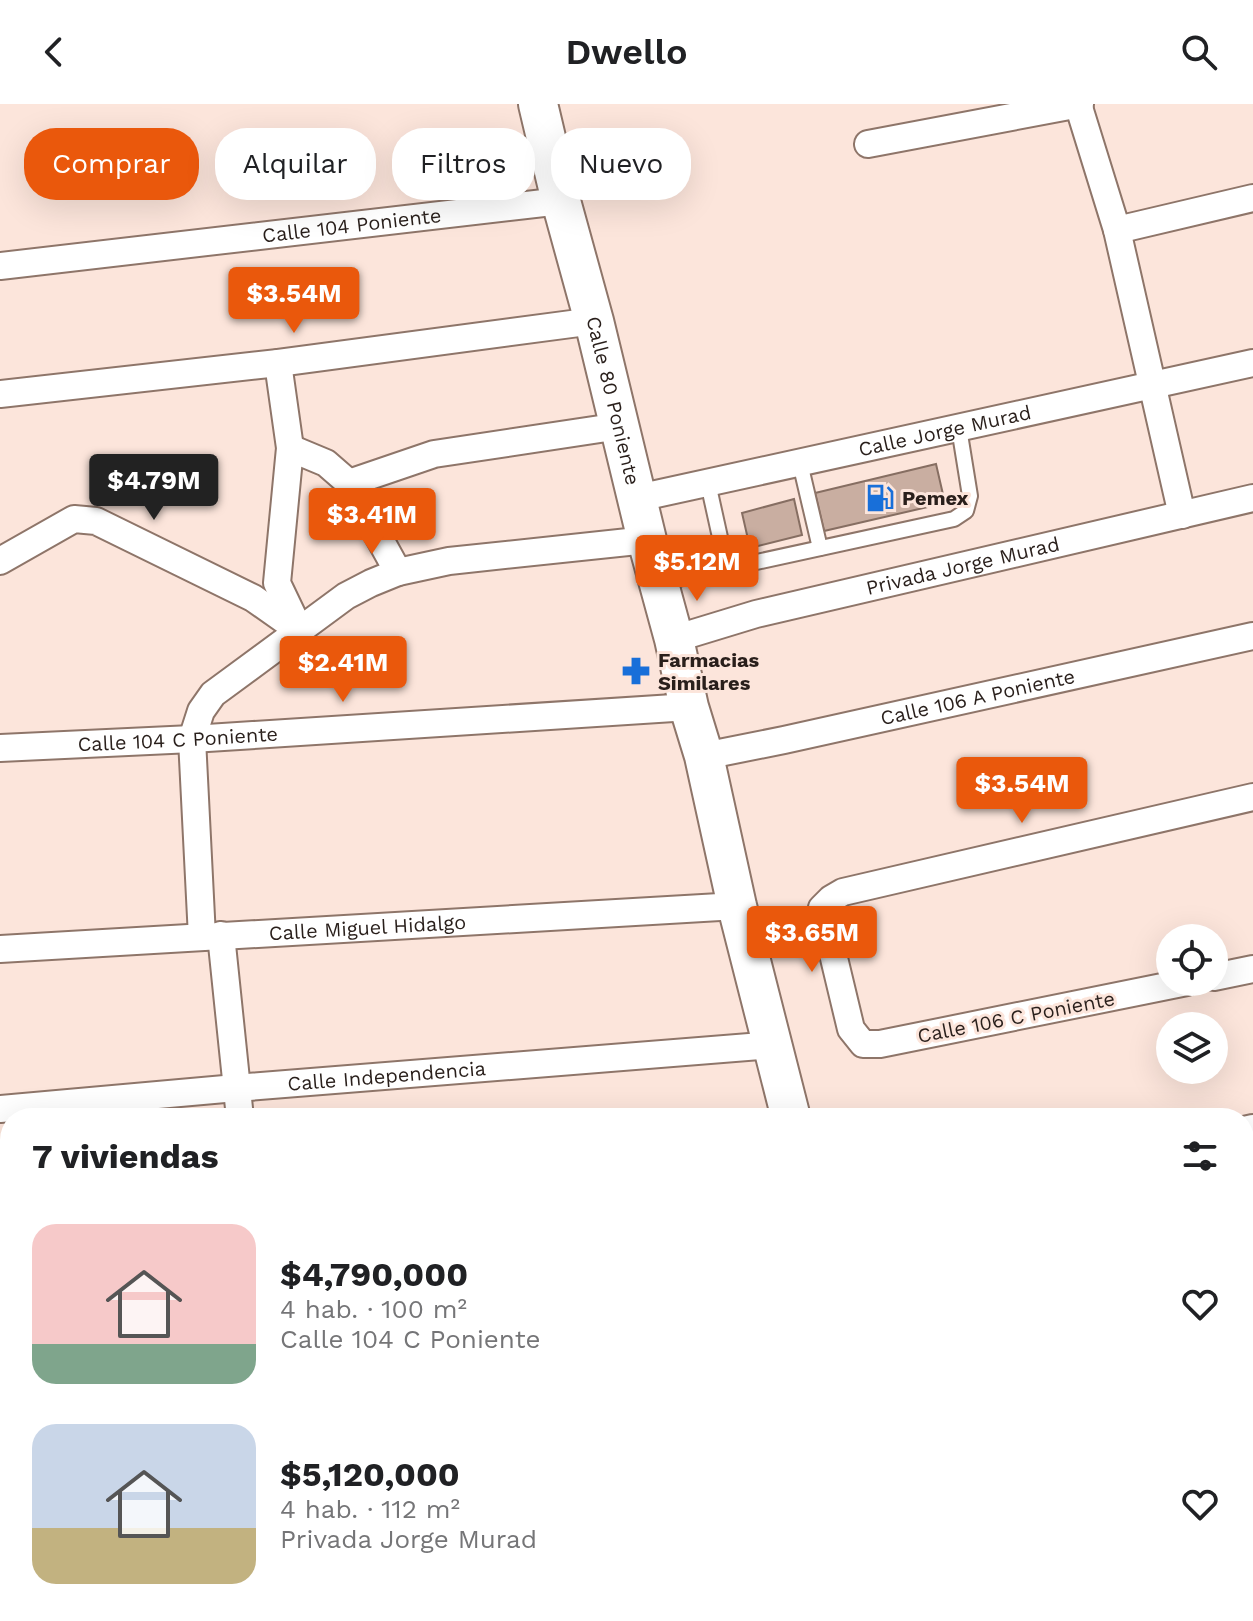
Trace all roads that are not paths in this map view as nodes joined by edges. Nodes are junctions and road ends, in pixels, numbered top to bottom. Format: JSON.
{"nodes":[{"id":1,"x":538,"y":104,"type":"edge"},
{"id":2,"x":1079,"y":104,"type":"edge"},
{"id":3,"x":868,"y":144,"type":"dead end"},
{"id":4,"x":1253,"y":198,"type":"edge"},
{"id":5,"x":561,"y":201,"type":"junction"},
{"id":6,"x":1117,"y":230,"type":"junction"},
{"id":7,"x":0,"y":266,"type":"edge"},
{"id":8,"x":594,"y":321,"type":"junction"},
{"id":9,"x":278,"y":363,"type":"junction"},
{"id":10,"x":1253,"y":363,"type":"edge"},
{"id":11,"x":1153,"y":386,"type":"junction"},
{"id":12,"x":0,"y":394,"type":"edge"},
{"id":13,"x":620,"y":426,"type":"junction"},
{"id":14,"x":959,"y":428,"type":"junction"},
{"id":15,"x":290,"y":448,"type":"junction"},
{"id":16,"x":800,"y":463,"type":"junction"},
{"id":17,"x":349,"y":483,"type":"junction"},
{"id":18,"x":708,"y":483,"type":"junction"},
{"id":19,"x":638,"y":498,"type":"junction"},
{"id":20,"x":1253,"y":498,"type":"edge"},
{"id":21,"x":1182,"y":515,"type":"junction"},
{"id":22,"x":647,"y":540,"type":"junction"},
{"id":23,"x":820,"y":548,"type":"junction"},
{"id":24,"x":0,"y":561,"type":"edge"},
{"id":25,"x":727,"y":569,"type":"junction"},
{"id":26,"x":398,"y":572,"type":"junction"},
{"id":27,"x":660,"y":583,"type":"junction"},
{"id":28,"x":300,"y":631,"type":"junction"},
{"id":29,"x":1253,"y":636,"type":"edge"},
{"id":30,"x":674,"y":639,"type":"junction"},
{"id":31,"x":689,"y":707,"type":"junction"},
{"id":32,"x":192,"y":739,"type":"junction"},
{"id":33,"x":0,"y":748,"type":"edge"},
{"id":34,"x":704,"y":756,"type":"junction"},
{"id":35,"x":1253,"y":797,"type":"edge"},
{"id":36,"x":737,"y":906,"type":"junction"},
{"id":37,"x":212,"y":936,"type":"junction"},
{"id":38,"x":0,"y":949,"type":"edge"},
{"id":39,"x":1253,"y":969,"type":"edge"},
{"id":40,"x":1228,"y":974,"type":"edge"},
{"id":41,"x":1156,"y":988,"type":"edge"},
{"id":42,"x":773,"y":1045,"type":"junction"},
{"id":43,"x":236,"y":1088,"type":"junction"},
{"id":44,"x":11,"y":1108,"type":"edge"},
{"id":45,"x":239,"y":1108,"type":"edge"},
{"id":46,"x":789,"y":1108,"type":"edge"}],
"edges":[{"from":1,"to":5,"type":"street","name":"Calle 80 Poniente"},
{"from":2,"to":3,"type":"street"},
{"from":2,"to":6,"type":"street"},
{"from":4,"to":6,"type":"street"},
{"from":5,"to":7,"type":"street","name":"Calle 104 Poniente"},
{"from":5,"to":8,"type":"street","name":"Calle 80 Poniente"},
{"from":6,"to":11,"type":"street"},
{"from":8,"to":9,"type":"street"},
{"from":8,"to":13,"type":"street","name":"Calle 80 Poniente"},
{"from":9,"to":12,"type":"street"},
{"from":9,"to":15,"type":"street"},
{"from":10,"to":11,"type":"street","name":"Calle Jorge Murad"},
{"from":11,"to":14,"type":"street","name":"Calle Jorge Murad"},
{"from":11,"to":21,"type":"street"},
{"from":13,"to":17,"type":"street"},
{"from":13,"to":19,"type":"street","name":"Calle 80 Poniente"},
{"from":14,"to":16,"type":"street","name":"Calle Jorge Murad"},
{"from":14,"to":23,"type":"lane"},
{"from":15,"to":17,"type":"street"},
{"from":15,"to":28,"type":"street"},
{"from":16,"to":18,"type":"street","name":"Calle Jorge Murad"},
{"from":16,"to":23,"type":"lane"},
{"from":17,"to":26,"type":"street"},
{"from":18,"to":19,"type":"street","name":"Calle Jorge Murad"},
{"from":18,"to":25,"type":"lane"},
{"from":19,"to":22,"type":"street","name":"Calle 80 Poniente"},
{"from":20,"to":21,"type":"street","name":"Privada Jorge Murad"},
{"from":21,"to":30,"type":"street","name":"Privada Jorge Murad"},
{"from":22,"to":26,"type":"street"},
{"from":22,"to":27,"type":"street","name":"Calle 80 Poniente"},
{"from":23,"to":25,"type":"lane"},
{"from":24,"to":28,"type":"street"},
{"from":25,"to":27,"type":"lane"},
{"from":26,"to":28,"type":"street"},
{"from":27,"to":30,"type":"street","name":"Calle 80 Poniente"},
{"from":28,"to":32,"type":"street"},
{"from":29,"to":34,"type":"street","name":"Calle 106 A Poniente"},
{"from":30,"to":31,"type":"street","name":"Calle 80 Poniente"},
{"from":31,"to":32,"type":"street","name":"Calle 104 C Poniente"},
{"from":31,"to":34,"type":"street","name":"Calle 80 Poniente"},
{"from":32,"to":33,"type":"street","name":"Calle 104 C Poniente"},
{"from":32,"to":37,"type":"street"},
{"from":34,"to":36,"type":"street","name":"Calle 80 Poniente"},
{"from":35,"to":41,"type":"street","name":"Calle 106 C Poniente"},
{"from":36,"to":37,"type":"street","name":"Calle Miguel Hidalgo"},
{"from":36,"to":42,"type":"street","name":"Calle 80 Poniente"},
{"from":37,"to":38,"type":"street","name":"Calle Miguel Hidalgo"},
{"from":37,"to":43,"type":"street"},
{"from":39,"to":40,"type":"street"},
{"from":42,"to":43,"type":"street","name":"Calle Independencia"},
{"from":42,"to":46,"type":"street","name":"Calle 80 Poniente"},
{"from":43,"to":44,"type":"street","name":"Calle Independencia"},
{"from":43,"to":45,"type":"street"}]}
